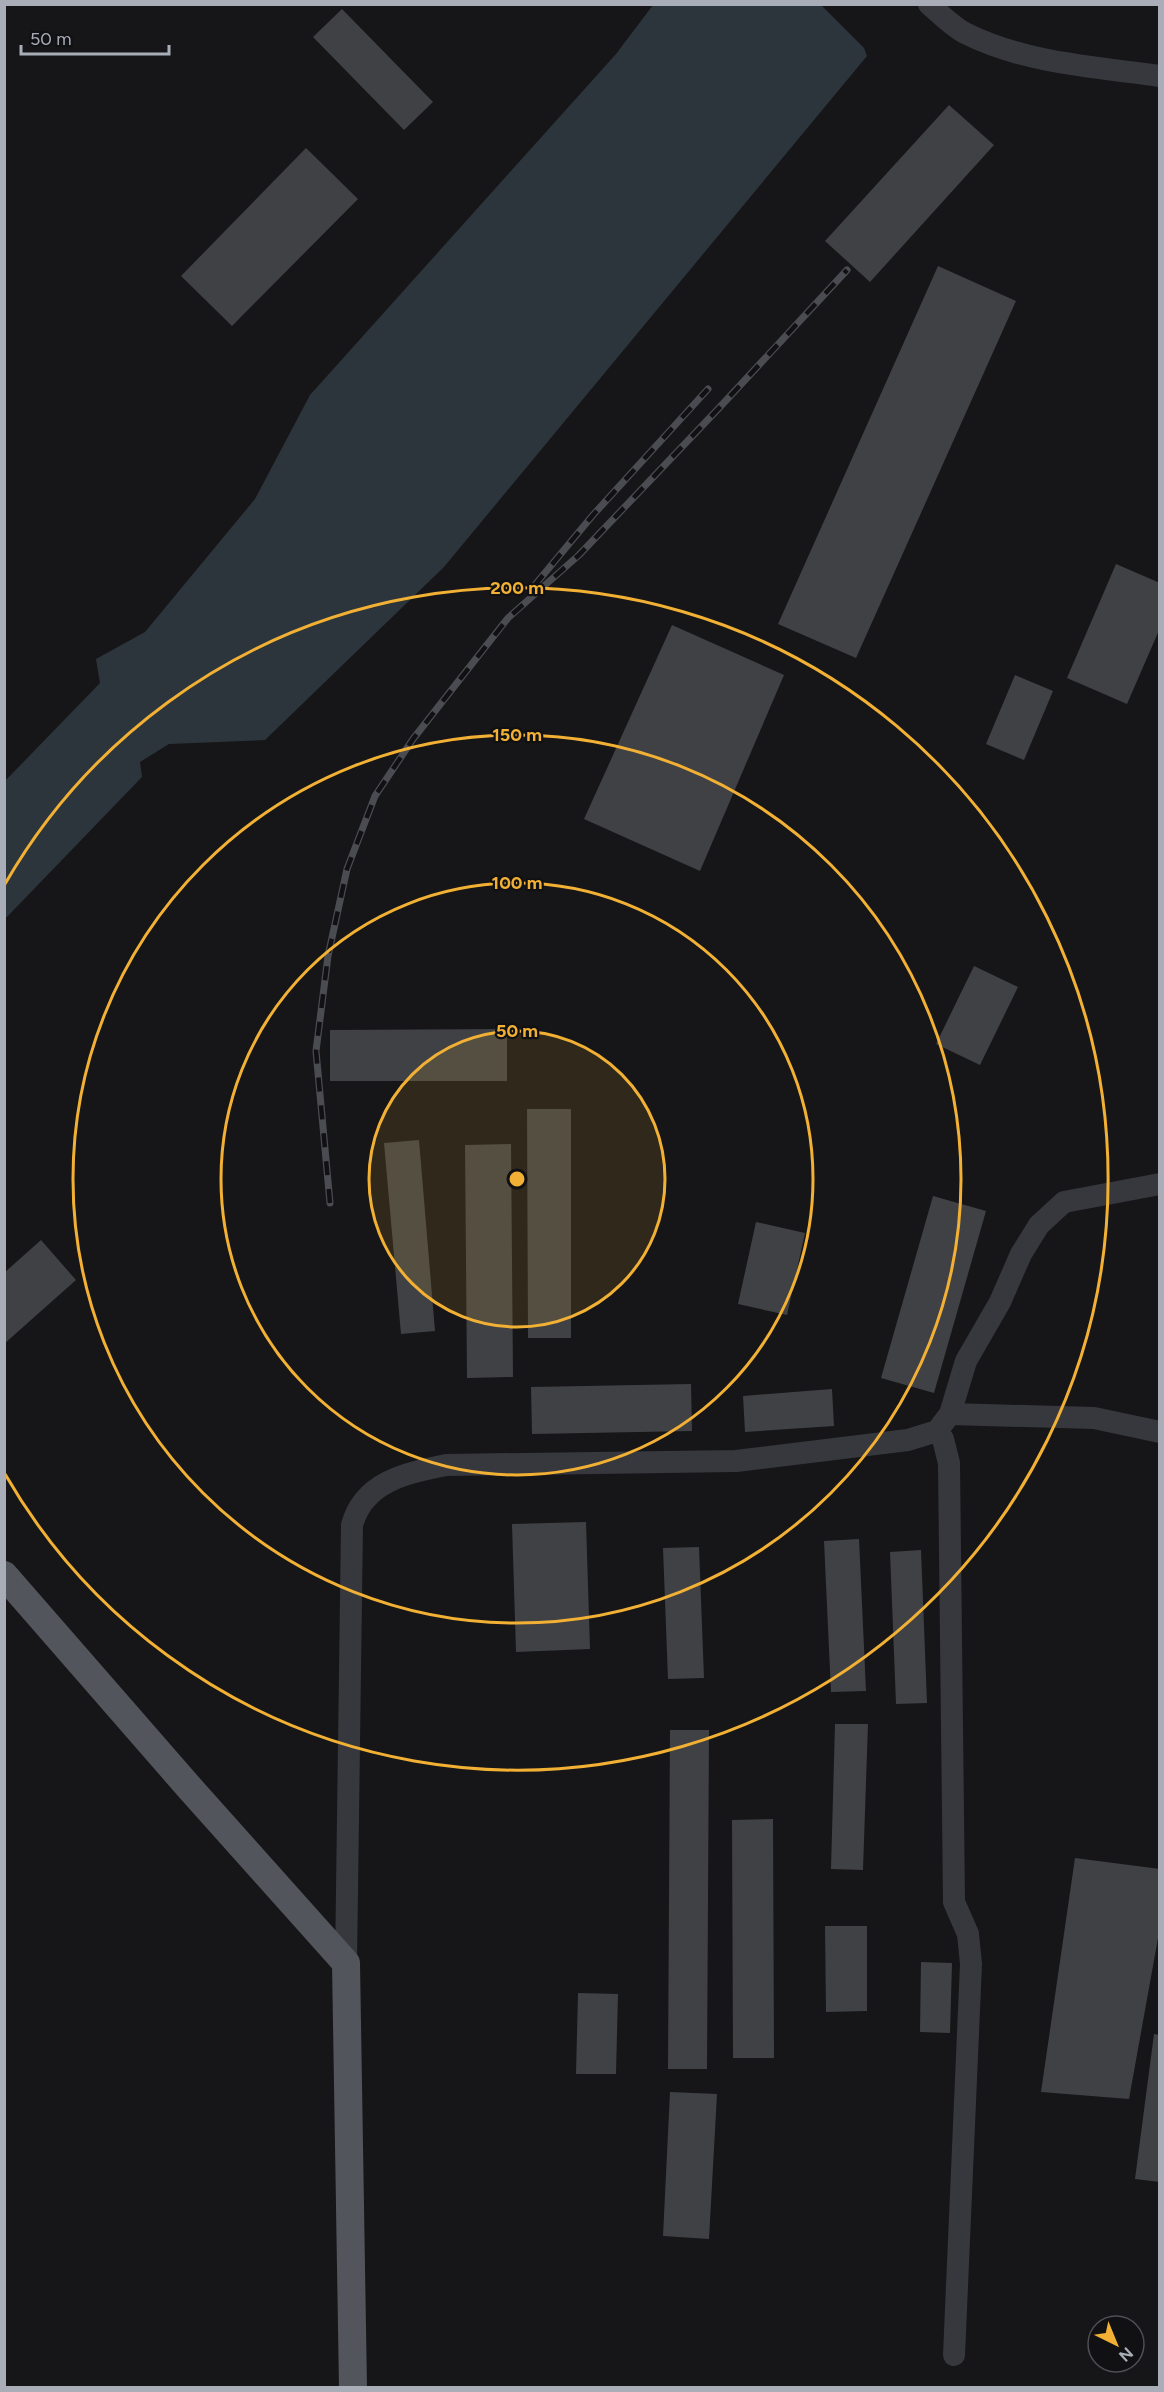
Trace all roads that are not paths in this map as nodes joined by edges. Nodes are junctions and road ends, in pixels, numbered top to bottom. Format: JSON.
{"nodes":[{"id":1,"x":929,"y":4,"type":"edge"},
{"id":2,"x":1160,"y":76,"type":"edge"},
{"id":3,"x":1160,"y":1184,"type":"edge"},
{"id":4,"x":943,"y":1422,"type":"junction"},
{"id":5,"x":1160,"y":1432,"type":"edge"},
{"id":6,"x":4,"y":1575,"type":"edge"},
{"id":7,"x":346,"y":1963,"type":"junction"},
{"id":8,"x":954,"y":2355,"type":"dead end"},
{"id":9,"x":353,"y":2388,"type":"edge"}],
"edges":[{"from":1,"to":2,"type":"street"},
{"from":3,"to":4,"type":"street"},
{"from":4,"to":5,"type":"street"},
{"from":4,"to":7,"type":"street"},
{"from":4,"to":8,"type":"street"},
{"from":6,"to":7,"type":"main road"},
{"from":7,"to":9,"type":"main road"}]}
